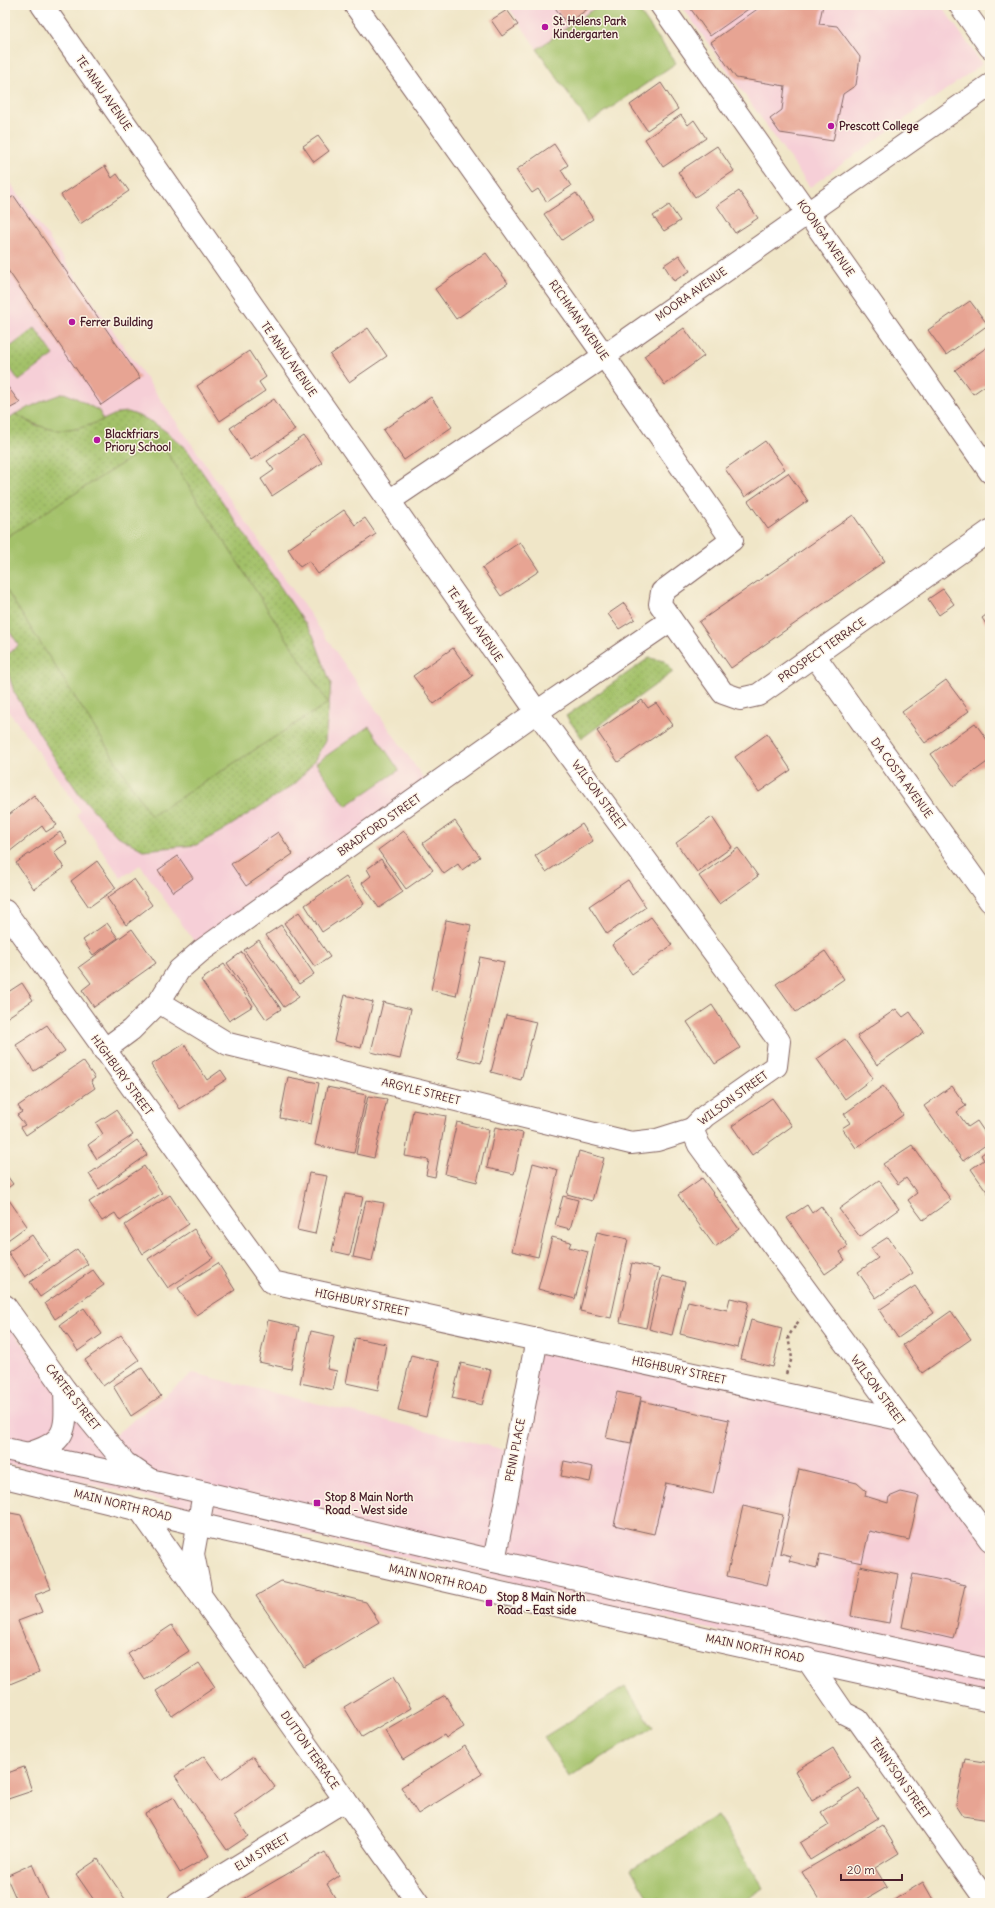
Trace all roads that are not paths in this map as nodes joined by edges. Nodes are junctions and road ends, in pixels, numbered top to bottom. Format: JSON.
{"nodes":[{"id":1,"x":42,"y":5,"type":"edge"},
{"id":2,"x":355,"y":5,"type":"edge"},
{"id":3,"x":661,"y":5,"type":"edge"},
{"id":4,"x":960,"y":5,"type":"edge"},
{"id":5,"x":990,"y":47,"type":"edge"},
{"id":6,"x":990,"y":85,"type":"edge"},
{"id":7,"x":807,"y":212,"type":"junction"},
{"id":8,"x":604,"y":356,"type":"junction"},
{"id":9,"x":990,"y":472,"type":"edge"},
{"id":10,"x":389,"y":501,"type":"junction"},
{"id":11,"x":990,"y":531,"type":"edge"},
{"id":12,"x":672,"y":620,"type":"junction"},
{"id":13,"x":814,"y":655,"type":"junction"},
{"id":14,"x":537,"y":712,"type":"junction"},
{"id":15,"x":990,"y":901,"type":"edge"},
{"id":16,"x":5,"y":911,"type":"edge"},
{"id":17,"x":158,"y":1002,"type":"junction"},
{"id":18,"x":104,"y":1050,"type":"junction"},
{"id":19,"x":692,"y":1129,"type":"junction"},
{"id":20,"x":5,"y":1306,"type":"edge"},
{"id":21,"x":536,"y":1339,"type":"junction"},
{"id":22,"x":65,"y":1390,"type":"junction"},
{"id":23,"x":899,"y":1419,"type":"junction"},
{"id":24,"x":5,"y":1448,"type":"edge"},
{"id":25,"x":27,"y":1454,"type":"junction"},
{"id":26,"x":5,"y":1477,"type":"edge"},
{"id":27,"x":150,"y":1480,"type":"junction"},
{"id":28,"x":204,"y":1493,"type":"junction"},
{"id":29,"x":140,"y":1510,"type":"junction"},
{"id":30,"x":197,"y":1524,"type":"junction"},
{"id":31,"x":990,"y":1540,"type":"edge"},
{"id":32,"x":494,"y":1560,"type":"junction"},
{"id":33,"x":486,"y":1590,"type":"junction"},
{"id":34,"x":202,"y":1598,"type":"junction"},
{"id":35,"x":807,"y":1659,"type":"junction"},
{"id":36,"x":990,"y":1670,"type":"edge"},
{"id":37,"x":990,"y":1701,"type":"edge"},
{"id":38,"x":345,"y":1800,"type":"junction"},
{"id":39,"x":178,"y":1903,"type":"edge"},
{"id":40,"x":418,"y":1903,"type":"edge"},
{"id":41,"x":988,"y":1903,"type":"edge"}],
"edges":[{"from":1,"to":10,"type":"main road","name":"TE ANAU AVENUE"},
{"from":2,"to":8,"type":"main road","name":"RICHMAN AVENUE"},
{"from":3,"to":7,"type":"main road","name":"KOONGA AVENUE"},
{"from":4,"to":5,"type":"main road"},
{"from":6,"to":7,"type":"main road","name":"MOORA AVENUE"},
{"from":7,"to":8,"type":"main road","name":"MOORA AVENUE"},
{"from":7,"to":9,"type":"main road","name":"KOONGA AVENUE"},
{"from":8,"to":10,"type":"main road","name":"MOORA AVENUE"},
{"from":8,"to":12,"type":"main road","name":"RICHMAN AVENUE"},
{"from":10,"to":14,"type":"main road","name":"TE ANAU AVENUE"},
{"from":11,"to":13,"type":"main road","name":"PROSPECT TERRACE"},
{"from":12,"to":13,"type":"main road","name":"PROSPECT TERRACE"},
{"from":12,"to":14,"type":"main road","name":"BRADFORD STREET"},
{"from":13,"to":15,"type":"main road","name":"DA COSTA AVENUE"},
{"from":14,"to":17,"type":"main road","name":"BRADFORD STREET"},
{"from":14,"to":19,"type":"main road","name":"WILSON STREET"},
{"from":16,"to":18,"type":"main road","name":"HIGHBURY STREET"},
{"from":17,"to":18,"type":"main road","name":"BRADFORD STREET"},
{"from":17,"to":19,"type":"main road","name":"ARGYLE STREET"},
{"from":18,"to":21,"type":"main road","name":"HIGHBURY STREET"},
{"from":19,"to":23,"type":"main road","name":"WILSON STREET"},
{"from":20,"to":22,"type":"main road","name":"CARTER STREET"},
{"from":21,"to":23,"type":"main road","name":"HIGHBURY STREET"},
{"from":21,"to":32,"type":"main road","name":"PENN PLACE"},
{"from":22,"to":25,"type":"main road"},
{"from":22,"to":27,"type":"main road","name":"CARTER STREET"},
{"from":23,"to":31,"type":"main road","name":"WILSON STREET"},
{"from":24,"to":25,"type":"main road"},
{"from":25,"to":27,"type":"main road"},
{"from":26,"to":29,"type":"main road","name":"MAIN NORTH ROAD"},
{"from":27,"to":28,"type":"main road"},
{"from":28,"to":30,"type":"main road","name":"DUTTON TERRACE"},
{"from":28,"to":32,"type":"main road"},
{"from":29,"to":30,"type":"main road","name":"MAIN NORTH ROAD"},
{"from":29,"to":34,"type":"main road","name":"DUTTON TERRACE"},
{"from":30,"to":33,"type":"main road","name":"MAIN NORTH ROAD"},
{"from":30,"to":34,"type":"main road","name":"DUTTON TERRACE"},
{"from":32,"to":33,"type":"main road","name":"PENN PLACE"},
{"from":32,"to":36,"type":"main road"},
{"from":33,"to":35,"type":"main road","name":"MAIN NORTH ROAD"},
{"from":34,"to":38,"type":"main road","name":"DUTTON TERRACE"},
{"from":35,"to":37,"type":"main road","name":"MAIN NORTH ROAD"},
{"from":35,"to":41,"type":"main road","name":"TENNYSON STREET"},
{"from":38,"to":39,"type":"main road","name":"ELM STREET"},
{"from":38,"to":40,"type":"main road","name":"DUTTON TERRACE"}]}
